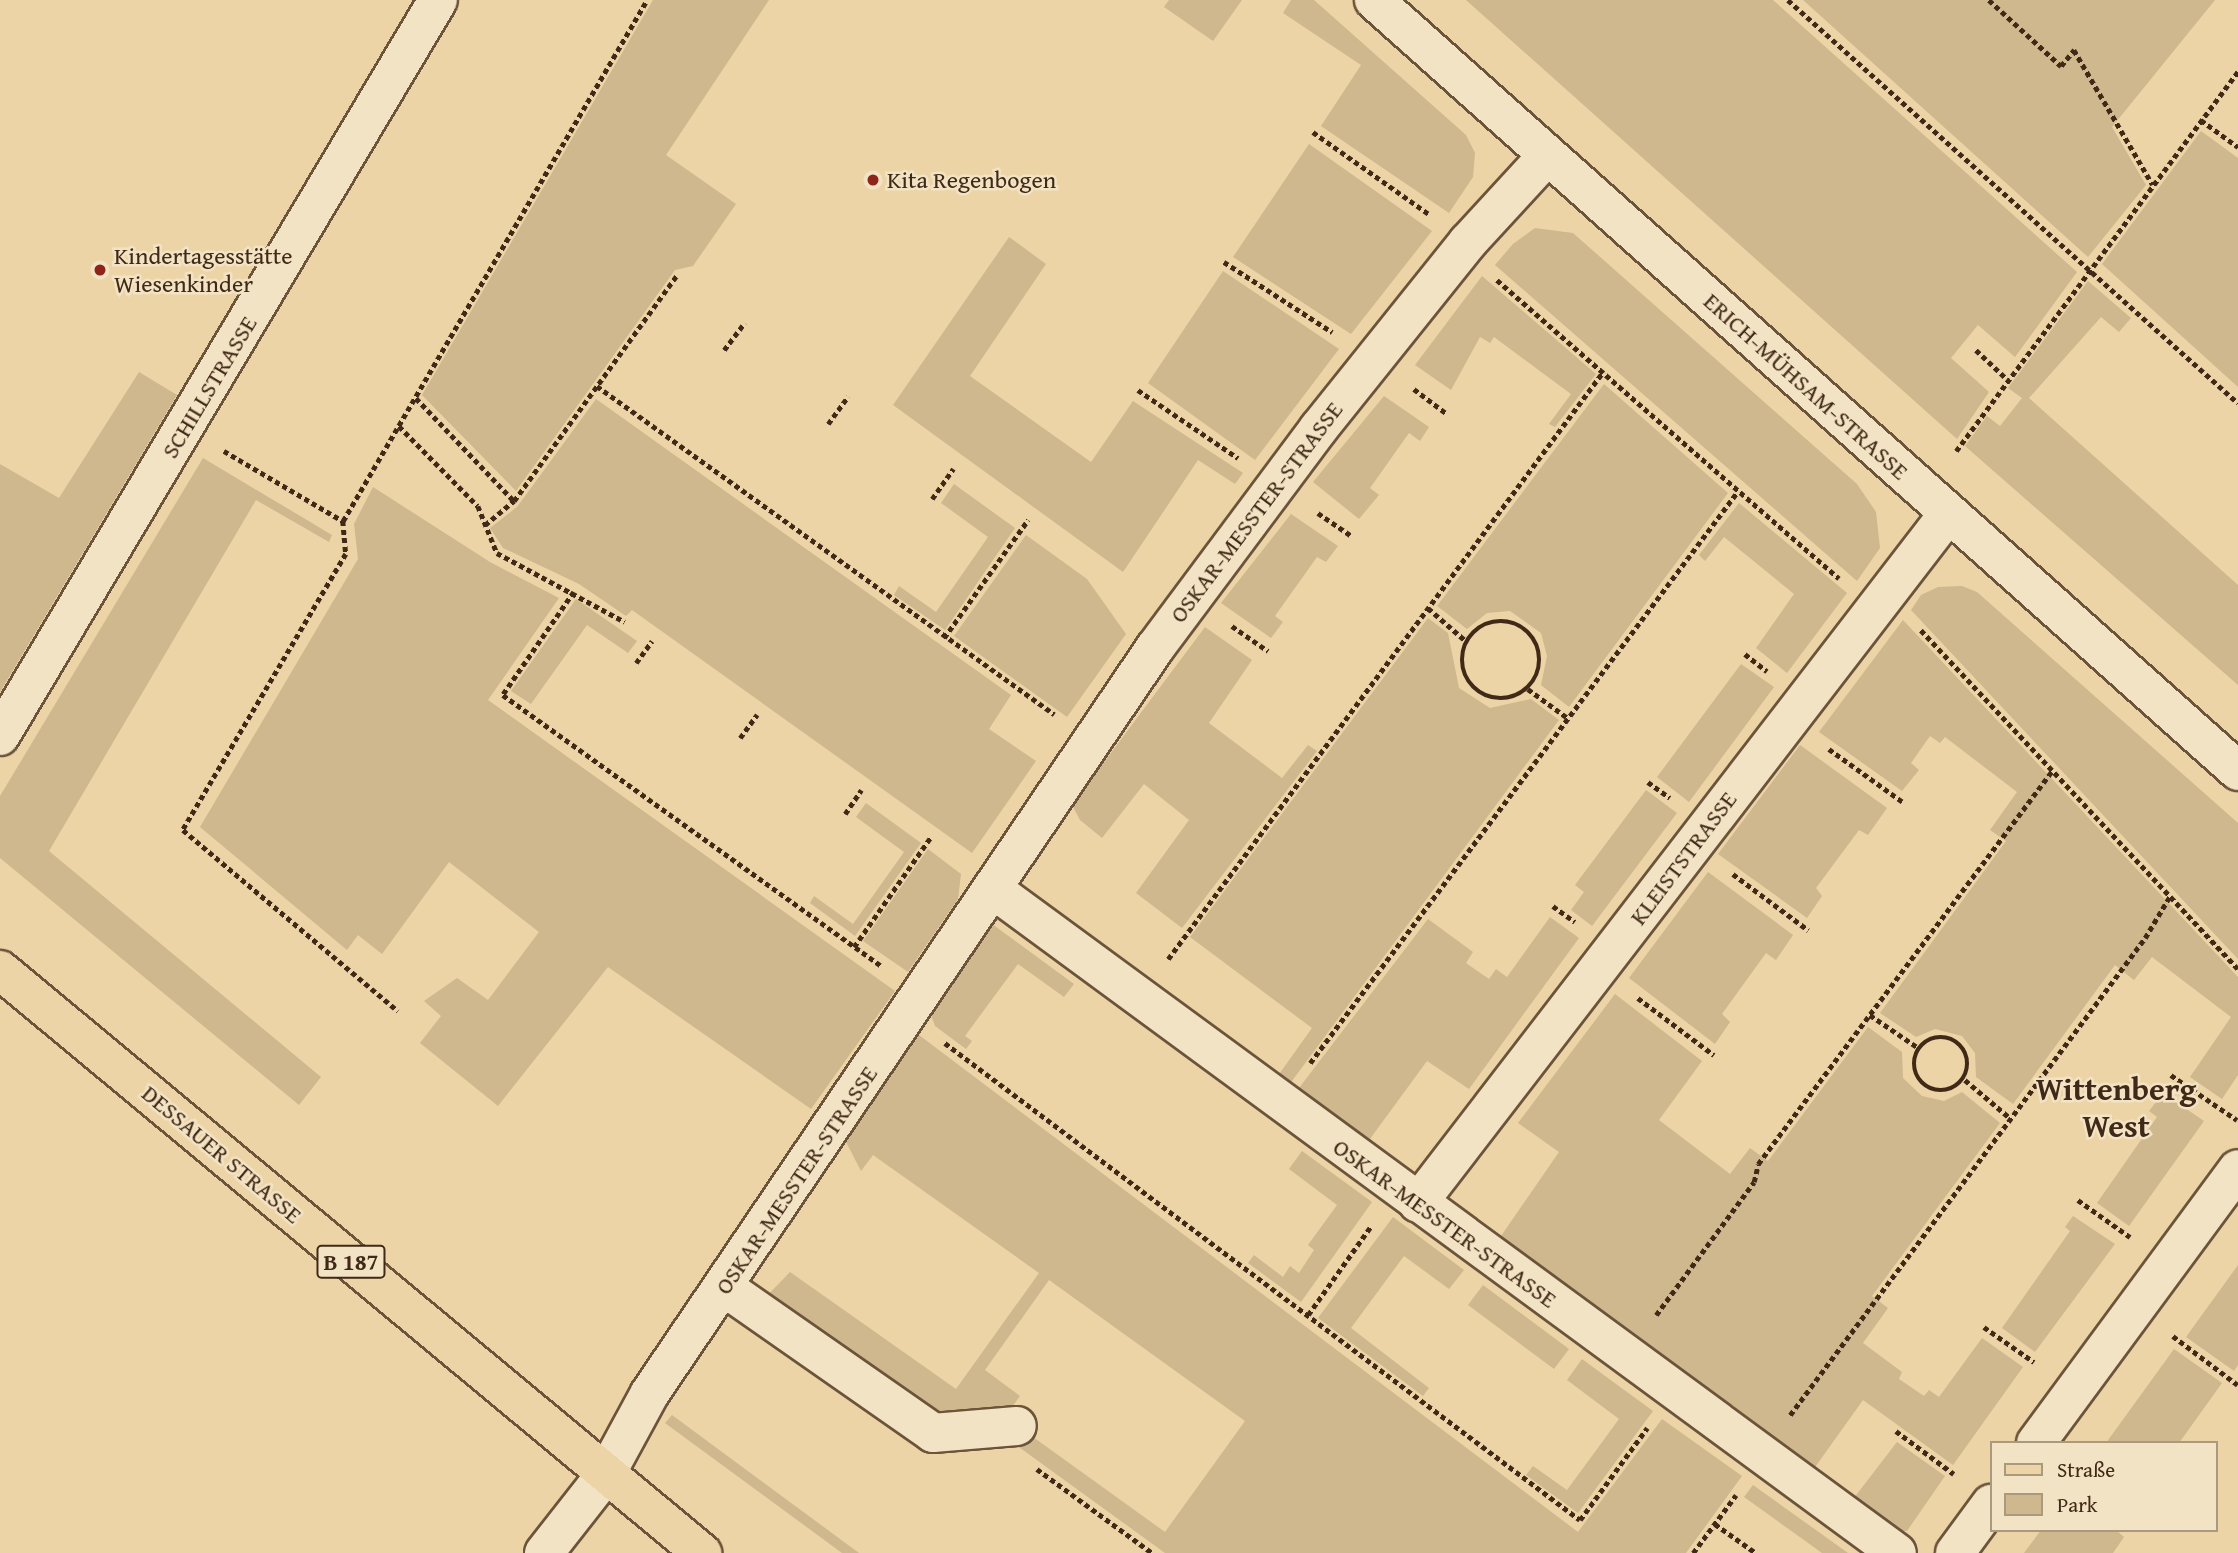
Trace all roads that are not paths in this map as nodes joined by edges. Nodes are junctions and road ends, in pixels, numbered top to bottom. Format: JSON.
{"nodes":[{"id":1,"x":438,"y":0,"type":"edge"},
{"id":2,"x":1374,"y":0,"type":"edge"},
{"id":3,"x":1547,"y":156,"type":"junction"},
{"id":4,"x":1948,"y":514,"type":"junction"},
{"id":5,"x":0,"y":736,"type":"edge"},
{"id":6,"x":2238,"y":771,"type":"edge"},
{"id":7,"x":994,"y":890,"type":"junction"},
{"id":8,"x":0,"y":970,"type":"edge"},
{"id":9,"x":2238,"y":1169,"type":"edge"},
{"id":10,"x":1408,"y":1196,"type":"junction"},
{"id":11,"x":724,"y":1287,"type":"junction"},
{"id":12,"x":1002,"y":1428,"type":"road end"},
{"id":13,"x":2037,"y":1441,"type":"edge"},
{"id":14,"x":606,"y":1474,"type":"junction"},
{"id":15,"x":1990,"y":1505,"type":"edge"},
{"id":16,"x":544,"y":1553,"type":"edge"},
{"id":17,"x":702,"y":1553,"type":"edge"},
{"id":18,"x":1897,"y":1553,"type":"edge"},
{"id":19,"x":1955,"y":1553,"type":"edge"}],
"edges":[{"from":1,"to":5,"type":"street","name":"SCHILLSTRASSE"},
{"from":2,"to":3,"type":"street","name":"ERICH-MÜHSAM-STRASSE"},
{"from":3,"to":4,"type":"street","name":"ERICH-MÜHSAM-STRASSE"},
{"from":3,"to":7,"type":"street","name":"OSKAR-MESSTER-STRASSE"},
{"from":4,"to":6,"type":"street","name":"ERICH-MÜHSAM-STRASSE"},
{"from":4,"to":10,"type":"street","name":"KLEISTSTRASSE"},
{"from":7,"to":10,"type":"street","name":"OSKAR-MESSTER-STRASSE"},
{"from":7,"to":11,"type":"street","name":"OSKAR-MESSTER-STRASSE"},
{"from":8,"to":14,"type":"main road","name":"DESSAUER STRASSE","number":"B 187"},
{"from":9,"to":13,"type":"street"},
{"from":10,"to":18,"type":"street","name":"OSKAR-MESSTER-STRASSE"},
{"from":11,"to":12,"type":"street"},
{"from":11,"to":14,"type":"street","name":"OSKAR-MESSTER-STRASSE"},
{"from":14,"to":16,"type":"street","name":"OSKAR-MESSTER-STRASSE"},
{"from":14,"to":17,"type":"main road","name":"DESSAUER STRASSE","number":"B 187"},
{"from":15,"to":19,"type":"street"}]}
